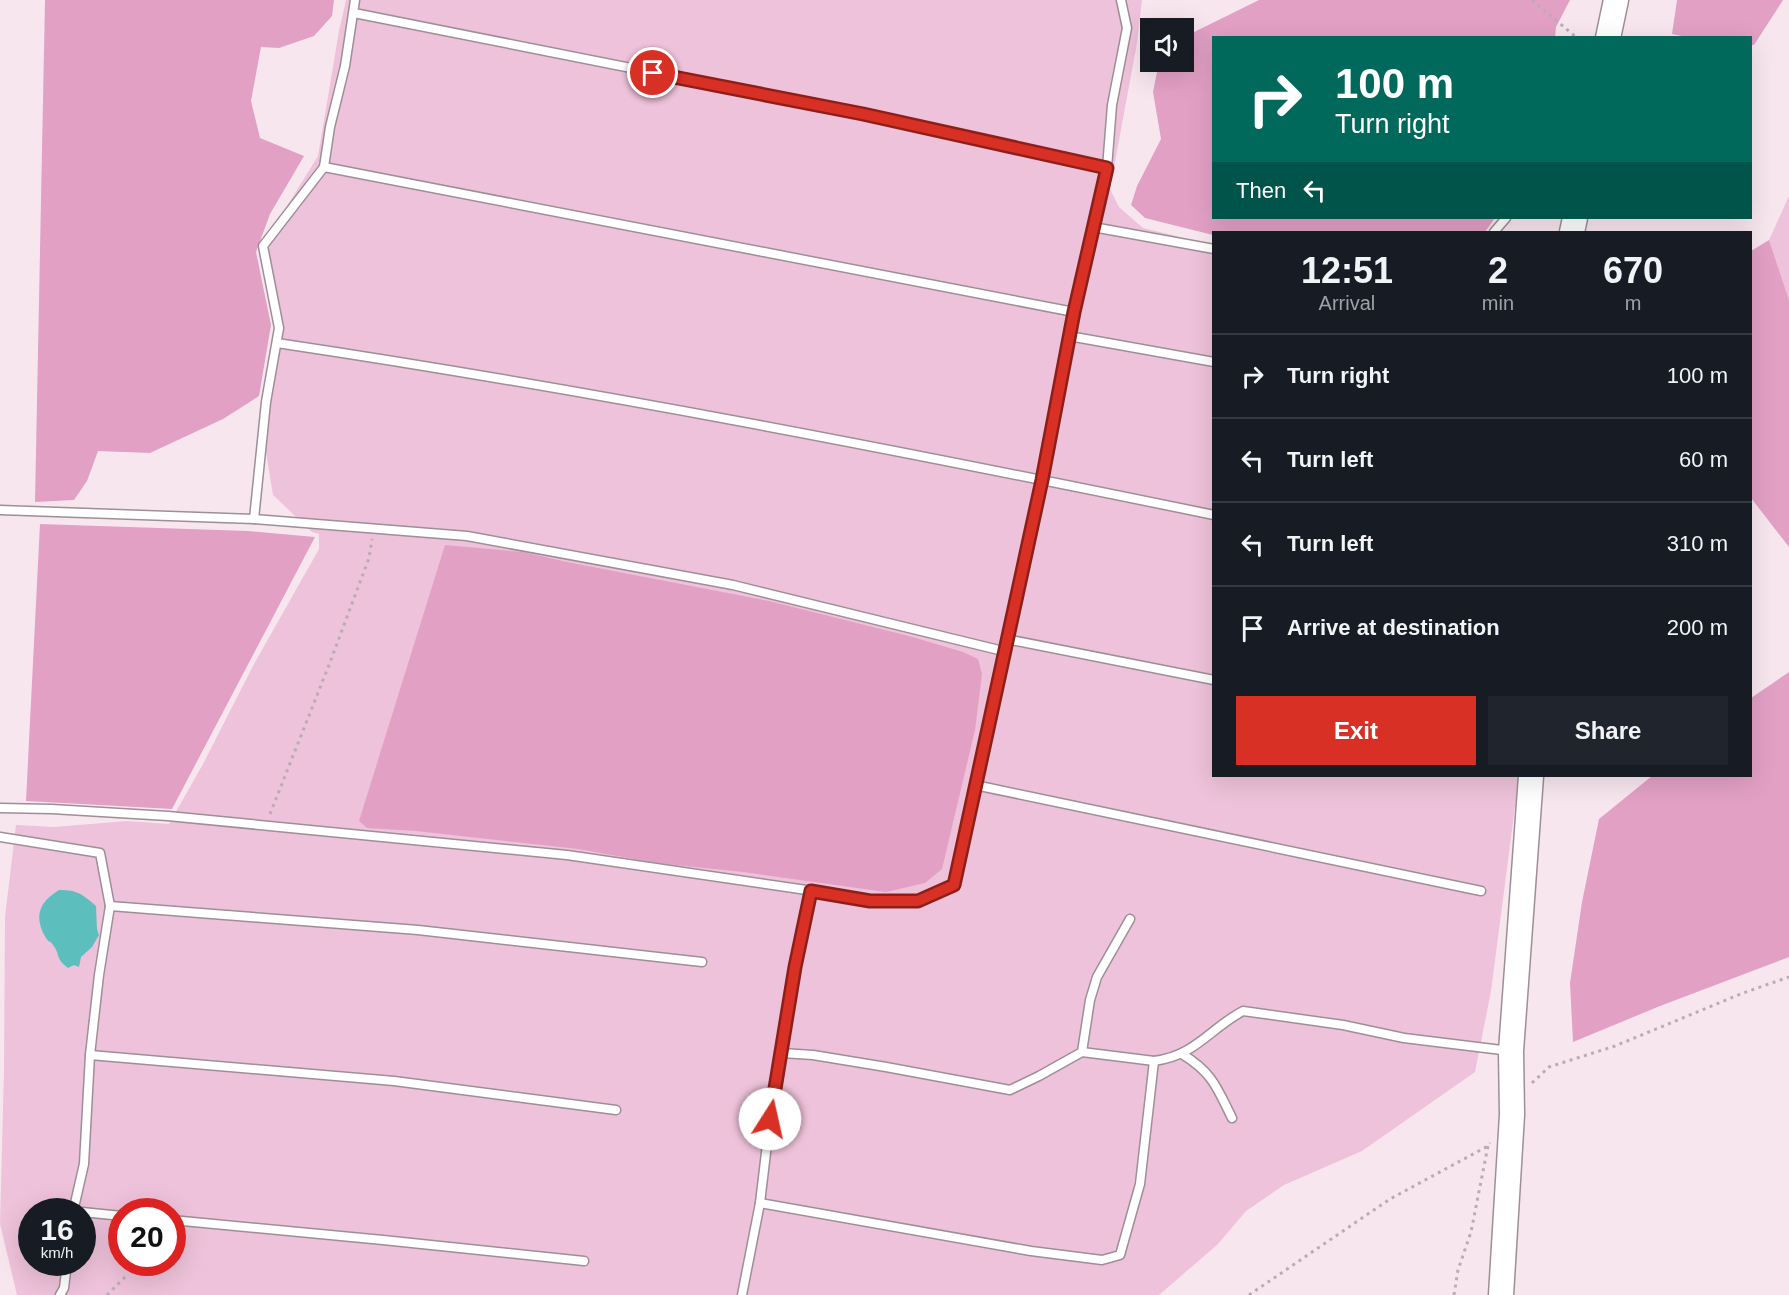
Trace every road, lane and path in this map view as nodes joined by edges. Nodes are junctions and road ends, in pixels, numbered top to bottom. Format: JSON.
{"nodes":[{"id":1,"x":356,"y":0,"type":"edge"},
{"id":2,"x":1121,"y":0,"type":"edge"},
{"id":3,"x":1532,"y":0,"type":"edge"},
{"id":4,"x":1616,"y":0,"type":"edge"},
{"id":5,"x":354,"y":13,"type":"junction"},
{"id":6,"x":1575,"y":36,"type":"edge"},
{"id":7,"x":1608,"y":36,"type":"edge"},
{"id":8,"x":324,"y":166,"type":"junction"},
{"id":9,"x":1107,"y":168,"type":"junction"},
{"id":10,"x":1505,"y":219,"type":"edge"},
{"id":11,"x":1093,"y":227,"type":"junction"},
{"id":12,"x":1495,"y":231,"type":"edge"},
{"id":13,"x":1212,"y":249,"type":"edge"},
{"id":14,"x":1074,"y":312,"type":"junction"},
{"id":15,"x":1069,"y":336,"type":"junction"},
{"id":16,"x":277,"y":343,"type":"junction"},
{"id":17,"x":1212,"y":362,"type":"edge"},
{"id":18,"x":1042,"y":480,"type":"junction"},
{"id":19,"x":0,"y":510,"type":"edge"},
{"id":20,"x":1212,"y":515,"type":"edge"},
{"id":21,"x":254,"y":519,"type":"junction"},
{"id":22,"x":374,"y":528,"type":"junction"},
{"id":23,"x":1006,"y":639,"type":"junction"},
{"id":24,"x":1004,"y":651,"type":"junction"},
{"id":25,"x":1212,"y":680,"type":"edge"},
{"id":26,"x":1531,"y":777,"type":"edge"},
{"id":27,"x":975,"y":785,"type":"junction"},
{"id":28,"x":0,"y":808,"type":"edge"},
{"id":29,"x":265,"y":826,"type":"junction"},
{"id":30,"x":0,"y":837,"type":"edge"},
{"id":31,"x":811,"y":891,"type":"junction"},
{"id":32,"x":1481,"y":891,"type":"dead end"},
{"id":33,"x":110,"y":906,"type":"junction"},
{"id":34,"x":1130,"y":919,"type":"dead end"},
{"id":35,"x":702,"y":962,"type":"dead end"},
{"id":36,"x":1789,"y":977,"type":"edge"},
{"id":37,"x":1082,"y":1052,"type":"junction"},
{"id":38,"x":1511,"y":1052,"type":"junction"},
{"id":39,"x":782,"y":1053,"type":"junction"},
{"id":40,"x":1182,"y":1054,"type":"junction"},
{"id":41,"x":90,"y":1055,"type":"junction"},
{"id":42,"x":1154,"y":1061,"type":"junction"},
{"id":43,"x":1528,"y":1087,"type":"dead end"},
{"id":44,"x":616,"y":1110,"type":"dead end"},
{"id":45,"x":1232,"y":1118,"type":"dead end"},
{"id":46,"x":1494,"y":1139,"type":"dead end"},
{"id":47,"x":1488,"y":1146,"type":"junction"},
{"id":48,"x":76,"y":1198,"type":"edge"},
{"id":49,"x":760,"y":1203,"type":"junction"},
{"id":50,"x":186,"y":1221,"type":"edge"},
{"id":51,"x":584,"y":1261,"type":"dead end"},
{"id":52,"x":65,"y":1276,"type":"edge"},
{"id":53,"x":126,"y":1276,"type":"edge"},
{"id":54,"x":60,"y":1295,"type":"edge"},
{"id":55,"x":107,"y":1295,"type":"edge"},
{"id":56,"x":742,"y":1295,"type":"edge"},
{"id":57,"x":1249,"y":1295,"type":"edge"},
{"id":58,"x":1454,"y":1295,"type":"edge"},
{"id":59,"x":1501,"y":1295,"type":"edge"}],
"edges":[{"from":1,"to":5,"type":"lane"},
{"from":2,"to":9,"type":"lane"},
{"from":3,"to":6,"type":"path"},
{"from":4,"to":7,"type":"street"},
{"from":5,"to":8,"type":"lane"},
{"from":5,"to":9,"type":"lane"},
{"from":8,"to":14,"type":"lane"},
{"from":8,"to":16,"type":"lane"},
{"from":9,"to":11,"type":"lane"},
{"from":10,"to":12,"type":"lane"},
{"from":11,"to":13,"type":"lane"},
{"from":11,"to":14,"type":"lane"},
{"from":14,"to":15,"type":"lane"},
{"from":15,"to":17,"type":"lane"},
{"from":15,"to":18,"type":"lane"},
{"from":16,"to":18,"type":"lane"},
{"from":16,"to":21,"type":"lane"},
{"from":18,"to":20,"type":"lane"},
{"from":18,"to":23,"type":"lane"},
{"from":19,"to":21,"type":"lane"},
{"from":21,"to":22,"type":"lane"},
{"from":22,"to":24,"type":"lane"},
{"from":22,"to":29,"type":"path"},
{"from":23,"to":24,"type":"lane"},
{"from":23,"to":25,"type":"lane"},
{"from":24,"to":27,"type":"lane"},
{"from":26,"to":38,"type":"street"},
{"from":27,"to":31,"type":"lane"},
{"from":27,"to":32,"type":"lane"},
{"from":28,"to":29,"type":"lane"},
{"from":29,"to":31,"type":"lane"},
{"from":30,"to":33,"type":"lane"},
{"from":31,"to":39,"type":"lane"},
{"from":33,"to":35,"type":"lane"},
{"from":33,"to":41,"type":"lane"},
{"from":34,"to":37,"type":"lane"},
{"from":36,"to":43,"type":"path"},
{"from":37,"to":39,"type":"lane"},
{"from":37,"to":42,"type":"lane"},
{"from":38,"to":40,"type":"lane"},
{"from":38,"to":59,"type":"street"},
{"from":39,"to":49,"type":"lane"},
{"from":40,"to":42,"type":"lane"},
{"from":40,"to":45,"type":"lane"},
{"from":41,"to":44,"type":"lane"},
{"from":41,"to":48,"type":"lane"},
{"from":42,"to":49,"type":"lane"},
{"from":46,"to":47,"type":"path"},
{"from":47,"to":57,"type":"path"},
{"from":47,"to":58,"type":"path"},
{"from":49,"to":56,"type":"lane"},
{"from":50,"to":51,"type":"lane"},
{"from":52,"to":54,"type":"lane"},
{"from":53,"to":55,"type":"path"}]}
